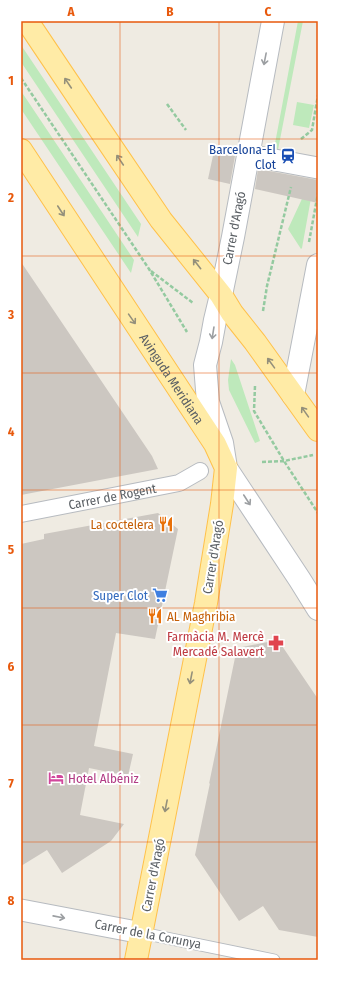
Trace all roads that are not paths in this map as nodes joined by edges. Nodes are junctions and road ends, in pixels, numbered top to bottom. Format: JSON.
{"nodes":[{"id":1,"x":27,"y":21,"type":"edge"},
{"id":2,"x":273,"y":21,"type":"edge"},
{"id":3,"x":21,"y":150,"type":"edge"},
{"id":4,"x":248,"y":155,"type":"junction"},
{"id":5,"x":318,"y":168,"type":"edge"},
{"id":6,"x":318,"y":265,"type":"edge"},
{"id":7,"x":221,"y":295,"type":"junction"},
{"id":8,"x":293,"y":395,"type":"junction"},
{"id":9,"x":318,"y":430,"type":"edge"},
{"id":10,"x":226,"y":468,"type":"junction"},
{"id":11,"x":200,"y":471,"type":"dead end"},
{"id":12,"x":21,"y":514,"type":"edge"},
{"id":13,"x":318,"y":609,"type":"edge"},
{"id":14,"x":21,"y":910,"type":"edge"},
{"id":15,"x":142,"y":932,"type":"junction"},
{"id":16,"x":136,"y":960,"type":"edge"},
{"id":17,"x":274,"y":960,"type":"edge"}],
"edges":[{"from":7,"to":1,"type":"main road","one_way":true},
{"from":2,"to":4,"type":"street","name":"Carrer d'Aragó","one_way":true},
{"from":3,"to":10,"type":"main road","name":"Avinguda Meridiana","one_way":true},
{"from":4,"to":5,"type":"street"},
{"from":4,"to":7,"type":"street","name":"Carrer d'Aragó"},
{"from":6,"to":8,"type":"street"},
{"from":8,"to":7,"type":"main road","one_way":true},
{"from":7,"to":10,"type":"street","name":"Carrer d'Aragó","one_way":true},
{"from":9,"to":8,"type":"main road","one_way":true},
{"from":10,"to":13,"type":"street","name":"Avinguda Meridiana","one_way":true},
{"from":10,"to":15,"type":"main road","name":"Carrer d'Aragó","one_way":true},
{"from":11,"to":12,"type":"street","name":"Carrer de Rogent"},
{"from":14,"to":15,"type":"street","name":"Carrer de la Corunya","one_way":true},
{"from":15,"to":16,"type":"main road","name":"Carrer d'Aragó"},
{"from":15,"to":17,"type":"lane","name":"Carrer de la Corunya"}]}
